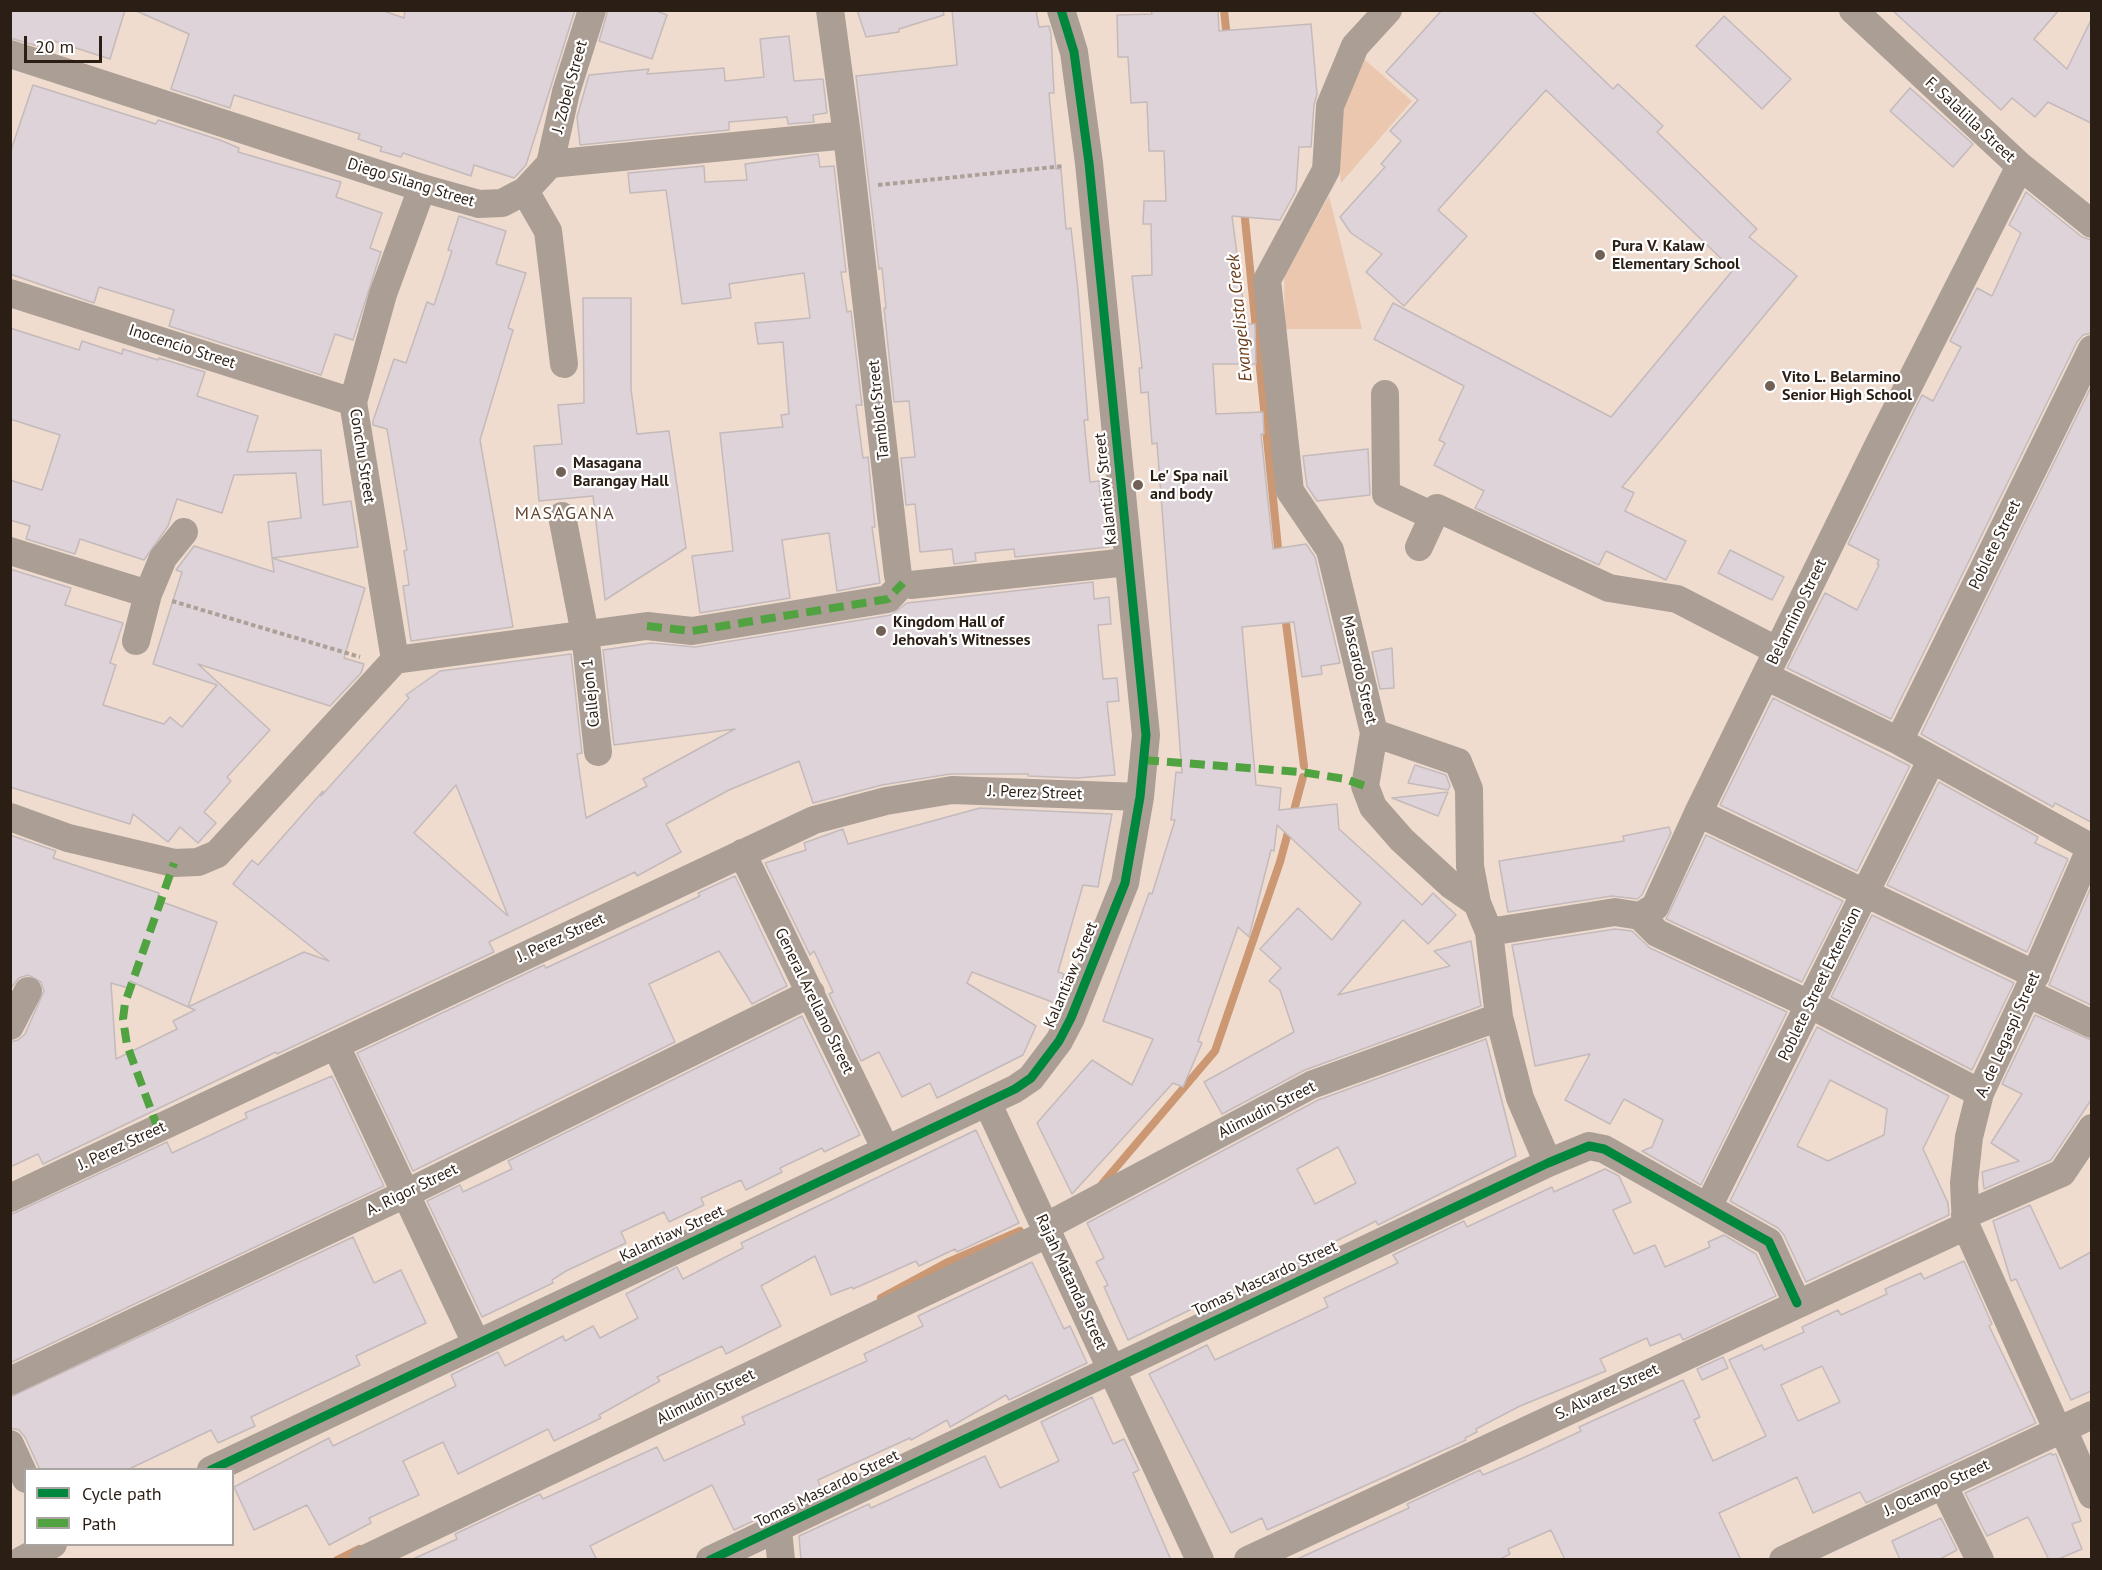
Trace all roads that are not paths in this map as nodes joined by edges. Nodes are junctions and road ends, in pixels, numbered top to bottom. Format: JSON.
{"nodes":[{"id":1,"x":592,"y":10,"type":"edge"},
{"id":2,"x":830,"y":10,"type":"edge"},
{"id":3,"x":1061,"y":10,"type":"edge"},
{"id":4,"x":1388,"y":10,"type":"edge"},
{"id":5,"x":1853,"y":10,"type":"edge"},
{"id":6,"x":10,"y":54,"type":"edge"},
{"id":7,"x":847,"y":135,"type":"junction"},
{"id":8,"x":550,"y":164,"type":"junction"},
{"id":9,"x":2020,"y":166,"type":"junction"},
{"id":10,"x":422,"y":188,"type":"junction"},
{"id":11,"x":525,"y":191,"type":"junction"},
{"id":12,"x":2091,"y":224,"type":"edge"},
{"id":13,"x":10,"y":293,"type":"edge"},
{"id":14,"x":2091,"y":348,"type":"edge"},
{"id":15,"x":564,"y":364,"type":"dead end"},
{"id":16,"x":1385,"y":394,"type":"dead end"},
{"id":17,"x":353,"y":402,"type":"junction"},
{"id":18,"x":562,"y":516,"type":"dead end"},
{"id":19,"x":1433,"y":516,"type":"junction"},
{"id":20,"x":184,"y":532,"type":"dead end"},
{"id":21,"x":1419,"y":547,"type":"dead end"},
{"id":22,"x":10,"y":551,"type":"edge"},
{"id":23,"x":1128,"y":562,"type":"junction"},
{"id":24,"x":903,"y":583,"type":"junction"},
{"id":25,"x":148,"y":594,"type":"junction"},
{"id":26,"x":585,"y":634,"type":"junction"},
{"id":27,"x":136,"y":641,"type":"dead end"},
{"id":28,"x":1778,"y":651,"type":"junction"},
{"id":29,"x":393,"y":663,"type":"junction"},
{"id":30,"x":1765,"y":676,"type":"junction"},
{"id":31,"x":1374,"y":733,"type":"junction"},
{"id":32,"x":1899,"y":741,"type":"junction"},
{"id":33,"x":598,"y":752,"type":"dead end"},
{"id":34,"x":1931,"y":761,"type":"junction"},
{"id":35,"x":1140,"y":797,"type":"junction"},
{"id":36,"x":1698,"y":813,"type":"junction"},
{"id":37,"x":10,"y":817,"type":"edge"},
{"id":38,"x":2091,"y":846,"type":"edge"},
{"id":39,"x":742,"y":853,"type":"junction"},
{"id":40,"x":1865,"y":893,"type":"junction"},
{"id":41,"x":1477,"y":903,"type":"junction"},
{"id":42,"x":1640,"y":916,"type":"junction"},
{"id":43,"x":1489,"y":932,"type":"junction"},
{"id":44,"x":2031,"y":984,"type":"junction"},
{"id":45,"x":28,"y":991,"type":"dead end"},
{"id":46,"x":811,"y":993,"type":"junction"},
{"id":47,"x":1811,"y":1005,"type":"junction"},
{"id":48,"x":1499,"y":1017,"type":"junction"},
{"id":49,"x":2091,"y":1024,"type":"edge"},
{"id":50,"x":10,"y":1026,"type":"edge"},
{"id":51,"x":336,"y":1046,"type":"junction"},
{"id":52,"x":1980,"y":1093,"type":"junction"},
{"id":53,"x":987,"y":1102,"type":"junction"},
{"id":54,"x":2091,"y":1128,"type":"edge"},
{"id":55,"x":886,"y":1150,"type":"junction"},
{"id":56,"x":1548,"y":1163,"type":"junction"},
{"id":57,"x":405,"y":1194,"type":"junction"},
{"id":58,"x":10,"y":1198,"type":"edge"},
{"id":59,"x":1708,"y":1207,"type":"junction"},
{"id":60,"x":1966,"y":1221,"type":"junction"},
{"id":61,"x":1047,"y":1230,"type":"junction"},
{"id":62,"x":1797,"y":1303,"type":"junction"},
{"id":63,"x":476,"y":1343,"type":"junction"},
{"id":64,"x":1111,"y":1368,"type":"junction"},
{"id":65,"x":10,"y":1381,"type":"edge"},
{"id":66,"x":2091,"y":1415,"type":"edge"},
{"id":67,"x":2061,"y":1430,"type":"junction"},
{"id":68,"x":10,"y":1444,"type":"edge"},
{"id":69,"x":215,"y":1468,"type":"edge"},
{"id":70,"x":24,"y":1475,"type":"edge"},
{"id":71,"x":1943,"y":1485,"type":"junction"},
{"id":72,"x":2091,"y":1495,"type":"edge"},
{"id":73,"x":778,"y":1529,"type":"junction"},
{"id":74,"x":51,"y":1546,"type":"edge"},
{"id":75,"x":22,"y":1560,"type":"edge"},
{"id":76,"x":363,"y":1560,"type":"edge"},
{"id":77,"x":710,"y":1560,"type":"edge"},
{"id":78,"x":781,"y":1560,"type":"edge"},
{"id":79,"x":1200,"y":1560,"type":"edge"},
{"id":80,"x":1248,"y":1560,"type":"edge"},
{"id":81,"x":1783,"y":1560,"type":"edge"},
{"id":82,"x":1980,"y":1560,"type":"edge"}],
"edges":[{"from":1,"to":8,"type":"street","name":"J. Zobel Street"},
{"from":2,"to":7,"type":"street","name":"Tamblot Street"},
{"from":3,"to":23,"type":"street","name":"Kalantiaw Street"},
{"from":4,"to":31,"type":"street","name":"Mascardo Street"},
{"from":5,"to":9,"type":"street","name":"F. Salalilla Street"},
{"from":6,"to":10,"type":"street","name":"Diego Silang Street"},
{"from":7,"to":8,"type":"street"},
{"from":7,"to":24,"type":"street","name":"Tamblot Street"},
{"from":8,"to":11,"type":"street","name":"Diego Silang Street"},
{"from":9,"to":12,"type":"street","name":"F. Salalilla Street"},
{"from":9,"to":28,"type":"street","name":"Belarmino Street"},
{"from":10,"to":11,"type":"street","name":"Diego Silang Street"},
{"from":10,"to":17,"type":"street","name":"Conchu Street"},
{"from":11,"to":15,"type":"street"},
{"from":13,"to":17,"type":"street","name":"Inocencio Street"},
{"from":14,"to":32,"type":"street","name":"Poblete Street"},
{"from":16,"to":19,"type":"street"},
{"from":17,"to":29,"type":"street","name":"Conchu Street"},
{"from":18,"to":26,"type":"street","name":"Callejon 1"},
{"from":19,"to":21,"type":"street"},
{"from":19,"to":28,"type":"street"},
{"from":20,"to":25,"type":"street"},
{"from":22,"to":25,"type":"street"},
{"from":23,"to":24,"type":"street"},
{"from":23,"to":35,"type":"street","name":"Kalantiaw Street"},
{"from":24,"to":26,"type":"street"},
{"from":25,"to":27,"type":"street"},
{"from":26,"to":29,"type":"street"},
{"from":26,"to":33,"type":"street","name":"Callejon 1"},
{"from":28,"to":30,"type":"street","name":"Belarmino Street"},
{"from":29,"to":37,"type":"street"},
{"from":30,"to":32,"type":"street"},
{"from":30,"to":36,"type":"street","name":"Belarmino Street"},
{"from":31,"to":41,"type":"street","name":"Mascardo Street"},
{"from":31,"to":41,"type":"street"},
{"from":32,"to":34,"type":"street"},
{"from":34,"to":38,"type":"street"},
{"from":34,"to":40,"type":"street","name":"Poblete Street Extension"},
{"from":35,"to":39,"type":"street","name":"J. Perez Street"},
{"from":35,"to":53,"type":"street","name":"Kalantiaw Street"},
{"from":36,"to":40,"type":"street"},
{"from":36,"to":42,"type":"street","name":"Belarmino Street"},
{"from":38,"to":44,"type":"street","name":"A. de Legaspi Street"},
{"from":39,"to":46,"type":"street","name":"General Arellano Street"},
{"from":39,"to":51,"type":"street","name":"J. Perez Street"},
{"from":40,"to":44,"type":"street"},
{"from":40,"to":47,"type":"street","name":"Poblete Street Extension"},
{"from":41,"to":43,"type":"street"},
{"from":42,"to":43,"type":"street"},
{"from":42,"to":47,"type":"street"},
{"from":43,"to":48,"type":"street"},
{"from":44,"to":49,"type":"street"},
{"from":44,"to":52,"type":"street","name":"A. de Legaspi Street"},
{"from":45,"to":50,"type":"street"},
{"from":46,"to":55,"type":"street","name":"General Arellano Street"},
{"from":46,"to":57,"type":"street","name":"A. Rigor Street"},
{"from":47,"to":52,"type":"street"},
{"from":47,"to":59,"type":"street","name":"Poblete Street Extension"},
{"from":48,"to":56,"type":"street"},
{"from":48,"to":61,"type":"street","name":"Alimudin Street"},
{"from":51,"to":57,"type":"street"},
{"from":51,"to":58,"type":"street","name":"J. Perez Street"},
{"from":52,"to":60,"type":"street","name":"A. de Legaspi Street"},
{"from":53,"to":55,"type":"street","name":"Kalantiaw Street"},
{"from":53,"to":61,"type":"street","name":"Rajah Matanda Street"},
{"from":54,"to":60,"type":"street","name":"S. Alvarez Street"},
{"from":55,"to":63,"type":"street","name":"Kalantiaw Street"},
{"from":56,"to":59,"type":"street","name":"Tomas Mascardo Street"},
{"from":56,"to":64,"type":"street","name":"Tomas Mascardo Street"},
{"from":57,"to":63,"type":"street"},
{"from":57,"to":65,"type":"street","name":"A. Rigor Street"},
{"from":59,"to":62,"type":"street","name":"Tomas Mascardo Street"},
{"from":60,"to":62,"type":"street","name":"S. Alvarez Street"},
{"from":60,"to":67,"type":"street","name":"A. de Legaspi Street"},
{"from":61,"to":64,"type":"street","name":"Rajah Matanda Street"},
{"from":61,"to":76,"type":"street","name":"Alimudin Street"},
{"from":62,"to":80,"type":"street","name":"S. Alvarez Street"},
{"from":63,"to":69,"type":"street","name":"Kalantiaw Street"},
{"from":64,"to":73,"type":"street","name":"Tomas Mascardo Street"},
{"from":64,"to":79,"type":"street","name":"Rajah Matanda Street"},
{"from":66,"to":67,"type":"street","name":"J. Ocampo Street"},
{"from":67,"to":71,"type":"street","name":"J. Ocampo Street"},
{"from":67,"to":72,"type":"street","name":"A. de Legaspi Street"},
{"from":68,"to":70,"type":"street"},
{"from":71,"to":81,"type":"street","name":"J. Ocampo Street"},
{"from":71,"to":82,"type":"street"},
{"from":73,"to":77,"type":"street","name":"Tomas Mascardo Street"},
{"from":73,"to":78,"type":"street"},
{"from":74,"to":75,"type":"street"}]}
